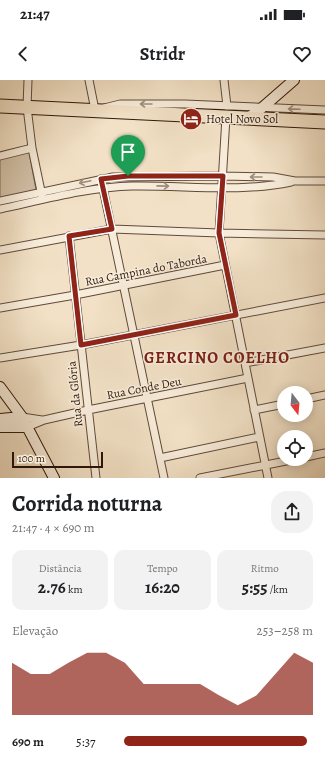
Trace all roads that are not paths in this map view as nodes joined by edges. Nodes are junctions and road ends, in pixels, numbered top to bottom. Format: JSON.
{"nodes":[{"id":1,"x":28,"y":80,"type":"edge"},
{"id":2,"x":89,"y":80,"type":"edge"},
{"id":3,"x":224,"y":80,"type":"edge"},
{"id":4,"x":294,"y":80,"type":"edge"},
{"id":5,"x":0,"y":106,"type":"edge"},
{"id":6,"x":27,"y":107,"type":"junction"},
{"id":7,"x":263,"y":107,"type":"junction"},
{"id":8,"x":97,"y":110,"type":"junction"},
{"id":9,"x":325,"y":110,"type":"edge"},
{"id":10,"x":227,"y":112,"type":"junction"},
{"id":11,"x":248,"y":118,"type":"junction"},
{"id":12,"x":325,"y":122,"type":"edge"},
{"id":13,"x":32,"y":148,"type":"junction"},
{"id":14,"x":0,"y":156,"type":"edge"},
{"id":15,"x":223,"y":176,"type":"junction"},
{"id":16,"x":101,"y":179,"type":"junction"},
{"id":17,"x":295,"y":181,"type":"junction"},
{"id":18,"x":325,"y":181,"type":"edge"},
{"id":19,"x":222,"y":187,"type":"junction"},
{"id":20,"x":103,"y":188,"type":"junction"},
{"id":21,"x":41,"y":192,"type":"junction"},
{"id":22,"x":42,"y":200,"type":"junction"},
{"id":23,"x":0,"y":201,"type":"edge"},
{"id":24,"x":0,"y":209,"type":"edge"},
{"id":25,"x":112,"y":229,"type":"junction"},
{"id":26,"x":219,"y":233,"type":"junction"},
{"id":27,"x":325,"y":235,"type":"edge"},
{"id":28,"x":69,"y":236,"type":"junction"},
{"id":29,"x":0,"y":250,"type":"edge"},
{"id":30,"x":225,"y":266,"type":"junction"},
{"id":31,"x":122,"y":286,"type":"junction"},
{"id":32,"x":75,"y":295,"type":"junction"},
{"id":33,"x":325,"y":298,"type":"edge"},
{"id":34,"x":0,"y":308,"type":"edge"},
{"id":35,"x":236,"y":315,"type":"junction"},
{"id":36,"x":133,"y":335,"type":"junction"},
{"id":37,"x":81,"y":345,"type":"junction"},
{"id":38,"x":325,"y":348,"type":"edge"},
{"id":39,"x":0,"y":358,"type":"edge"},
{"id":40,"x":245,"y":363,"type":"junction"},
{"id":41,"x":248,"y":378,"type":"junction"},
{"id":42,"x":0,"y":387,"type":"edge"},
{"id":43,"x":325,"y":396,"type":"edge"},
{"id":44,"x":148,"y":399,"type":"junction"},
{"id":45,"x":313,"y":399,"type":"edge"},
{"id":46,"x":277,"y":405,"type":"edge"},
{"id":47,"x":88,"y":410,"type":"junction"},
{"id":48,"x":254,"y":410,"type":"junction"},
{"id":49,"x":22,"y":417,"type":"junction"},
{"id":50,"x":0,"y":419,"type":"edge"},
{"id":51,"x":44,"y":420,"type":"junction"},
{"id":52,"x":0,"y":427,"type":"edge"},
{"id":53,"x":27,"y":427,"type":"junction"},
{"id":54,"x":259,"y":437,"type":"junction"},
{"id":55,"x":325,"y":453,"type":"edge"},
{"id":56,"x":313,"y":456,"type":"edge"},
{"id":57,"x":160,"y":458,"type":"junction"},
{"id":58,"x":277,"y":463,"type":"edge"},
{"id":59,"x":266,"y":465,"type":"junction"},
{"id":60,"x":54,"y":478,"type":"edge"},
{"id":61,"x":96,"y":478,"type":"edge"},
{"id":62,"x":164,"y":478,"type":"edge"},
{"id":63,"x":200,"y":478,"type":"edge"},
{"id":64,"x":268,"y":478,"type":"edge"}],
"edges":[{"from":1,"to":6,"type":"street"},
{"from":2,"to":8,"type":"street"},
{"from":3,"to":10,"type":"street"},
{"from":4,"to":7,"type":"main road"},
{"from":5,"to":6,"type":"highway"},
{"from":6,"to":8,"type":"highway"},
{"from":6,"to":13,"type":"street"},
{"from":9,"to":7,"type":"street","one_way":true},
{"from":7,"to":10,"type":"street"},
{"from":7,"to":11,"type":"main road"},
{"from":8,"to":10,"type":"highway"},
{"from":10,"to":11,"type":"highway"},
{"from":10,"to":15,"type":"street"},
{"from":11,"to":12,"type":"highway"},
{"from":13,"to":14,"type":"street"},
{"from":13,"to":21,"type":"street"},
{"from":15,"to":16,"type":"street"},
{"from":17,"to":15,"type":"street","one_way":true},
{"from":15,"to":19,"type":"street"},
{"from":16,"to":20,"type":"street"},
{"from":16,"to":21,"type":"street","one_way":true},
{"from":17,"to":18,"type":"street"},
{"from":17,"to":19,"type":"street"},
{"from":20,"to":19,"type":"street","one_way":true},
{"from":19,"to":26,"type":"street"},
{"from":20,"to":22,"type":"street"},
{"from":20,"to":25,"type":"street"},
{"from":21,"to":22,"type":"street"},
{"from":21,"to":23,"type":"street"},
{"from":22,"to":24,"type":"street"},
{"from":25,"to":26,"type":"street"},
{"from":25,"to":28,"type":"street"},
{"from":25,"to":31,"type":"street"},
{"from":26,"to":27,"type":"street"},
{"from":26,"to":30,"type":"street"},
{"from":28,"to":29,"type":"street"},
{"from":28,"to":32,"type":"street","name":"Rua da Glória"},
{"from":30,"to":31,"type":"street","name":"Rua Campina do Taborda"},
{"from":30,"to":35,"type":"street"},
{"from":31,"to":32,"type":"street","name":"Rua Campina do Taborda"},
{"from":31,"to":36,"type":"street"},
{"from":32,"to":34,"type":"street","name":"Rua Campina do Taborda"},
{"from":32,"to":37,"type":"street","name":"Rua da Glória"},
{"from":33,"to":35,"type":"street"},
{"from":35,"to":36,"type":"street"},
{"from":35,"to":40,"type":"street"},
{"from":36,"to":37,"type":"street"},
{"from":36,"to":44,"type":"street"},
{"from":37,"to":39,"type":"street"},
{"from":37,"to":47,"type":"street","name":"Rua da Glória"},
{"from":38,"to":40,"type":"street"},
{"from":40,"to":41,"type":"street"},
{"from":41,"to":44,"type":"street","name":"Rua Conde Deu"},
{"from":41,"to":48,"type":"street"},
{"from":42,"to":49,"type":"main road"},
{"from":43,"to":45,"type":"street"},
{"from":44,"to":47,"type":"street","name":"Rua Conde Deu"},
{"from":44,"to":57,"type":"street"},
{"from":46,"to":48,"type":"street"},
{"from":47,"to":51,"type":"street","name":"Rua Conde Deu"},
{"from":47,"to":61,"type":"street","name":"Rua da Glória"},
{"from":48,"to":54,"type":"street"},
{"from":49,"to":50,"type":"main road"},
{"from":49,"to":51,"type":"street","name":"Rua Conde Deu"},
{"from":49,"to":53,"type":"main road"},
{"from":51,"to":53,"type":"street","name":"Rua Conde Deu"},
{"from":52,"to":53,"type":"main road"},
{"from":53,"to":60,"type":"main road"},
{"from":54,"to":57,"type":"street"},
{"from":54,"to":59,"type":"street"},
{"from":55,"to":56,"type":"street"},
{"from":57,"to":62,"type":"street"},
{"from":58,"to":59,"type":"street"},
{"from":59,"to":63,"type":"street"},
{"from":59,"to":64,"type":"street"}]}
